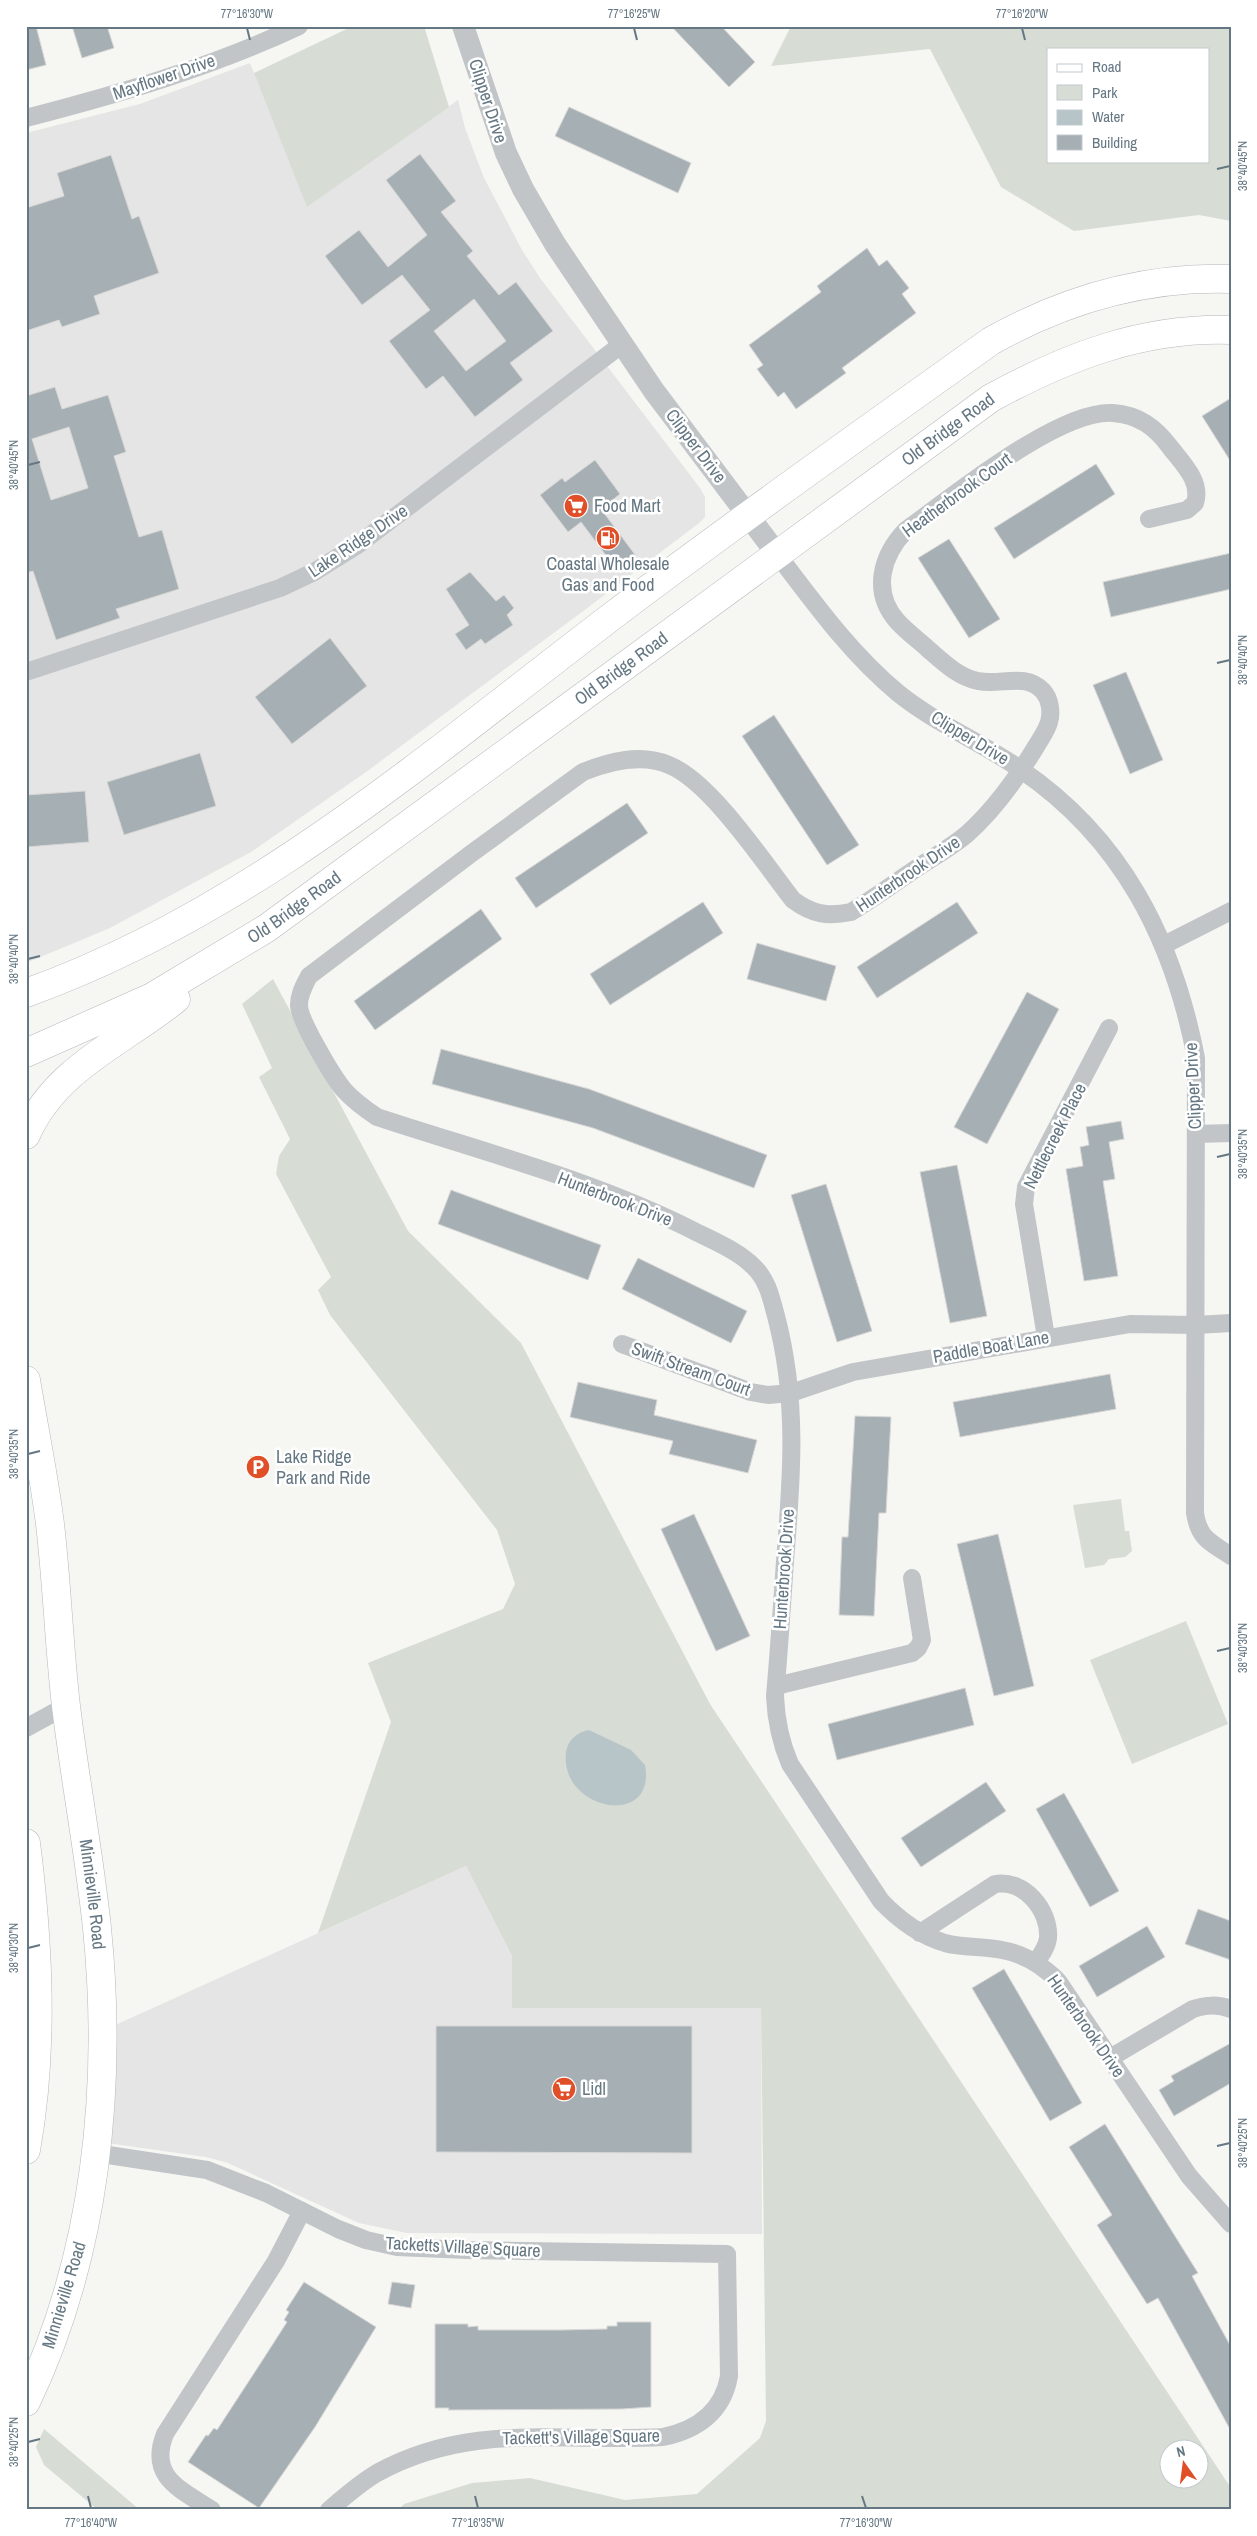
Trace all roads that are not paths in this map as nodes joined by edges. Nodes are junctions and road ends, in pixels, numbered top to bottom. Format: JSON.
{"nodes":[{"id":1,"x":299,"y":26,"type":"edge"},
{"id":2,"x":462,"y":26,"type":"edge"},
{"id":3,"x":26,"y":118,"type":"edge"},
{"id":4,"x":1231,"y":279,"type":"edge"},
{"id":5,"x":1231,"y":330,"type":"edge"},
{"id":6,"x":622,"y":345,"type":"junction"},
{"id":7,"x":748,"y":515,"type":"junction"},
{"id":8,"x":1149,"y":519,"type":"dead end"},
{"id":9,"x":777,"y":554,"type":"junction"},
{"id":10,"x":26,"y":672,"type":"edge"},
{"id":11,"x":1022,"y":770,"type":"junction"},
{"id":12,"x":1231,"y":912,"type":"edge"},
{"id":13,"x":1164,"y":945,"type":"junction"},
{"id":14,"x":225,"y":955,"type":"junction"},
{"id":15,"x":26,"y":993,"type":"edge"},
{"id":16,"x":1109,"y":1028,"type":"dead end"},
{"id":17,"x":26,"y":1053,"type":"edge"},
{"id":18,"x":1231,"y":1133,"type":"edge"},
{"id":19,"x":1196,"y":1134,"type":"junction"},
{"id":20,"x":26,"y":1135,"type":"edge"},
{"id":21,"x":1231,"y":1323,"type":"edge"},
{"id":22,"x":1196,"y":1325,"type":"junction"},
{"id":23,"x":1046,"y":1337,"type":"junction"},
{"id":24,"x":622,"y":1344,"type":"dead end"},
{"id":25,"x":26,"y":1380,"type":"edge"},
{"id":26,"x":791,"y":1393,"type":"junction"},
{"id":27,"x":1231,"y":1556,"type":"edge"},
{"id":28,"x":912,"y":1578,"type":"dead end"},
{"id":29,"x":776,"y":1686,"type":"junction"},
{"id":30,"x":66,"y":1706,"type":"junction"},
{"id":31,"x":26,"y":1728,"type":"edge"},
{"id":32,"x":26,"y":1843,"type":"edge"},
{"id":33,"x":920,"y":1933,"type":"junction"},
{"id":34,"x":1036,"y":1962,"type":"junction"},
{"id":35,"x":1231,"y":2009,"type":"edge"},
{"id":36,"x":1110,"y":2058,"type":"junction"},
{"id":37,"x":26,"y":2150,"type":"edge"},
{"id":38,"x":95,"y":2153,"type":"junction"},
{"id":39,"x":302,"y":2211,"type":"junction"},
{"id":40,"x":1231,"y":2224,"type":"edge"},
{"id":41,"x":727,"y":2254,"type":"joint"},
{"id":42,"x":26,"y":2402,"type":"edge"},
{"id":43,"x":212,"y":2510,"type":"edge"},
{"id":44,"x":329,"y":2510,"type":"edge"}],
"edges":[{"from":1,"to":3,"type":"street","name":"Mayflower Drive"},
{"from":2,"to":6,"type":"street","name":"Clipper Drive"},
{"from":4,"to":7,"type":"main road"},
{"from":5,"to":9,"type":"main road","name":"Old Bridge Road"},
{"from":6,"to":7,"type":"street","name":"Clipper Drive"},
{"from":6,"to":10,"type":"street","name":"Lake Ridge Drive"},
{"from":7,"to":9,"type":"street","name":"Clipper Drive"},
{"from":7,"to":15,"type":"main road"},
{"from":8,"to":11,"type":"street","name":"Heatherbrook Court"},
{"from":9,"to":11,"type":"street","name":"Clipper Drive"},
{"from":9,"to":14,"type":"main road","name":"Old Bridge Road"},
{"from":11,"to":13,"type":"street","name":"Clipper Drive"},
{"from":11,"to":26,"type":"street","name":"Hunterbrook Drive"},
{"from":12,"to":13,"type":"street"},
{"from":13,"to":19,"type":"street","name":"Clipper Drive"},
{"from":14,"to":17,"type":"main road","name":"Old Bridge Road"},
{"from":14,"to":20,"type":"main road"},
{"from":16,"to":23,"type":"street","name":"Nettlecreek Place"},
{"from":18,"to":19,"type":"street"},
{"from":19,"to":22,"type":"street","name":"Clipper Drive"},
{"from":21,"to":22,"type":"street","name":"Paddle Boat Lane"},
{"from":22,"to":23,"type":"street","name":"Paddle Boat Lane"},
{"from":22,"to":27,"type":"street","name":"Clipper Drive"},
{"from":23,"to":26,"type":"street","name":"Paddle Boat Lane"},
{"from":24,"to":26,"type":"street","name":"Swift Stream Court"},
{"from":25,"to":30,"type":"main road","name":"Minnieville Road"},
{"from":26,"to":29,"type":"street","name":"Hunterbrook Drive"},
{"from":28,"to":29,"type":"street"},
{"from":29,"to":33,"type":"street","name":"Hunterbrook Drive"},
{"from":30,"to":31,"type":"street"},
{"from":30,"to":38,"type":"main road","name":"Minnieville Road"},
{"from":32,"to":37,"type":"main road"},
{"from":33,"to":34,"type":"street","name":"Hunterbrook Drive"},
{"from":33,"to":34,"type":"street"},
{"from":34,"to":36,"type":"street","name":"Hunterbrook Drive"},
{"from":35,"to":36,"type":"street"},
{"from":36,"to":40,"type":"street","name":"Hunterbrook Drive"},
{"from":38,"to":39,"type":"street","name":"Tacketts Village Square"},
{"from":38,"to":42,"type":"main road","name":"Minnieville Road"},
{"from":39,"to":41,"type":"street","name":"Tacketts Village Square"},
{"from":39,"to":43,"type":"street"},
{"from":41,"to":44,"type":"street","name":"Tackett's Village Square"}]}
